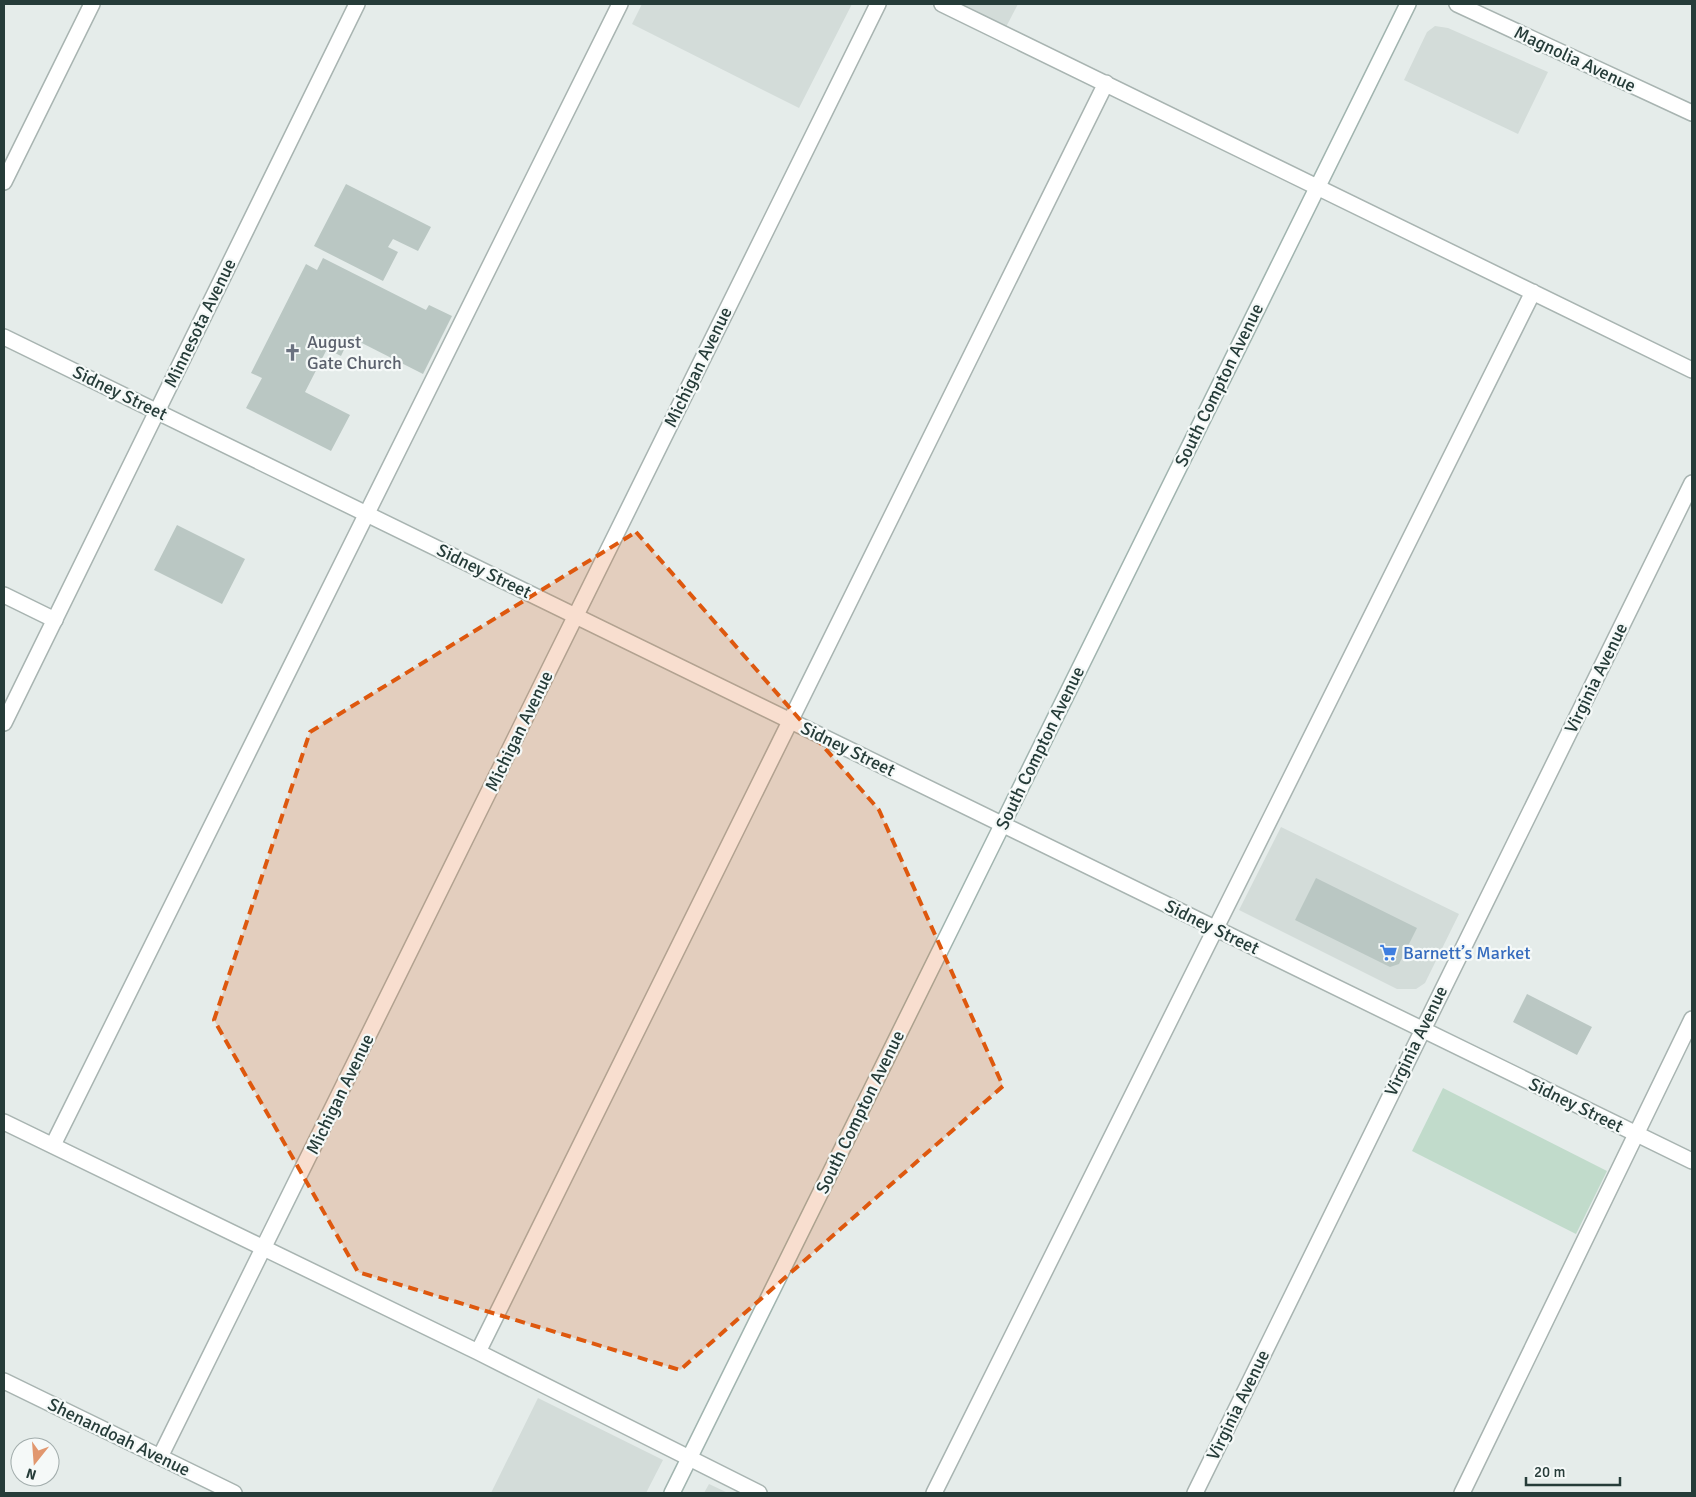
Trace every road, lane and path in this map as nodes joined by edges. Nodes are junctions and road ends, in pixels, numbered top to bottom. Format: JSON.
{"nodes":[{"id":1,"x":92,"y":4,"type":"edge"},
{"id":2,"x":357,"y":4,"type":"edge"},
{"id":3,"x":620,"y":4,"type":"edge"},
{"id":4,"x":878,"y":4,"type":"edge"},
{"id":5,"x":942,"y":4,"type":"edge"},
{"id":6,"x":1408,"y":4,"type":"edge"},
{"id":7,"x":1458,"y":4,"type":"edge"},
{"id":8,"x":1106,"y":84,"type":"junction"},
{"id":9,"x":1692,"y":114,"type":"edge"},
{"id":10,"x":4,"y":182,"type":"edge"},
{"id":11,"x":1317,"y":186,"type":"junction"},
{"id":12,"x":1533,"y":292,"type":"junction"},
{"id":13,"x":4,"y":337,"type":"edge"},
{"id":14,"x":1692,"y":370,"type":"edge"},
{"id":15,"x":157,"y":411,"type":"junction"},
{"id":16,"x":1692,"y":482,"type":"edge"},
{"id":17,"x":366,"y":514,"type":"junction"},
{"id":18,"x":4,"y":595,"type":"edge"},
{"id":19,"x":575,"y":616,"type":"junction"},
{"id":20,"x":55,"y":620,"type":"junction"},
{"id":21,"x":791,"y":721,"type":"junction"},
{"id":22,"x":4,"y":723,"type":"edge"},
{"id":23,"x":1002,"y":824,"type":"junction"},
{"id":24,"x":1216,"y":929,"type":"junction"},
{"id":25,"x":1692,"y":1019,"type":"edge"},
{"id":26,"x":1422,"y":1029,"type":"junction"},
{"id":27,"x":4,"y":1122,"type":"edge"},
{"id":28,"x":1637,"y":1134,"type":"junction"},
{"id":29,"x":53,"y":1146,"type":"junction"},
{"id":30,"x":1692,"y":1161,"type":"edge"},
{"id":31,"x":264,"y":1248,"type":"junction"},
{"id":32,"x":478,"y":1352,"type":"junction"},
{"id":33,"x":4,"y":1381,"type":"edge"},
{"id":34,"x":160,"y":1457,"type":"junction"},
{"id":35,"x":689,"y":1459,"type":"junction"},
{"id":36,"x":234,"y":1493,"type":"edge"},
{"id":37,"x":672,"y":1493,"type":"edge"},
{"id":38,"x":759,"y":1493,"type":"edge"},
{"id":39,"x":934,"y":1493,"type":"edge"},
{"id":40,"x":1194,"y":1493,"type":"edge"},
{"id":41,"x":1462,"y":1493,"type":"edge"}],
"edges":[{"from":1,"to":10,"type":"street"},
{"from":2,"to":15,"type":"street","name":"Minnesota Avenue"},
{"from":3,"to":17,"type":"street"},
{"from":4,"to":19,"type":"street","name":"Michigan Avenue"},
{"from":5,"to":8,"type":"street"},
{"from":6,"to":11,"type":"street","name":"South Compton Avenue"},
{"from":7,"to":9,"type":"street","name":"Magnolia Avenue"},
{"from":8,"to":11,"type":"street"},
{"from":8,"to":21,"type":"street"},
{"from":11,"to":12,"type":"street"},
{"from":11,"to":23,"type":"street","name":"South Compton Avenue"},
{"from":12,"to":14,"type":"street"},
{"from":12,"to":24,"type":"street"},
{"from":13,"to":15,"type":"street","name":"Sidney Street"},
{"from":15,"to":17,"type":"street","name":"Sidney Street"},
{"from":15,"to":20,"type":"street","name":"Minnesota Avenue"},
{"from":16,"to":26,"type":"street","name":"Virginia Avenue"},
{"from":17,"to":19,"type":"street","name":"Sidney Street"},
{"from":17,"to":29,"type":"street"},
{"from":18,"to":20,"type":"street"},
{"from":19,"to":21,"type":"street","name":"Sidney Street"},
{"from":19,"to":31,"type":"street","name":"Michigan Avenue"},
{"from":20,"to":22,"type":"street","name":"Minnesota Avenue"},
{"from":21,"to":23,"type":"street","name":"Sidney Street"},
{"from":21,"to":32,"type":"street"},
{"from":23,"to":24,"type":"street","name":"Sidney Street"},
{"from":23,"to":35,"type":"street","name":"South Compton Avenue"},
{"from":24,"to":26,"type":"street","name":"Sidney Street"},
{"from":24,"to":39,"type":"street"},
{"from":25,"to":28,"type":"street"},
{"from":26,"to":28,"type":"street","name":"Sidney Street"},
{"from":26,"to":40,"type":"street","name":"Virginia Avenue"},
{"from":27,"to":29,"type":"street"},
{"from":28,"to":30,"type":"street","name":"Sidney Street"},
{"from":28,"to":41,"type":"street"},
{"from":29,"to":31,"type":"street"},
{"from":31,"to":32,"type":"street"},
{"from":31,"to":34,"type":"street","name":"Michigan Avenue"},
{"from":32,"to":35,"type":"street"},
{"from":33,"to":34,"type":"street","name":"Shenandoah Avenue"},
{"from":34,"to":36,"type":"street","name":"Shenandoah Avenue"},
{"from":35,"to":37,"type":"street","name":"South Compton Avenue"},
{"from":35,"to":38,"type":"street"}]}
